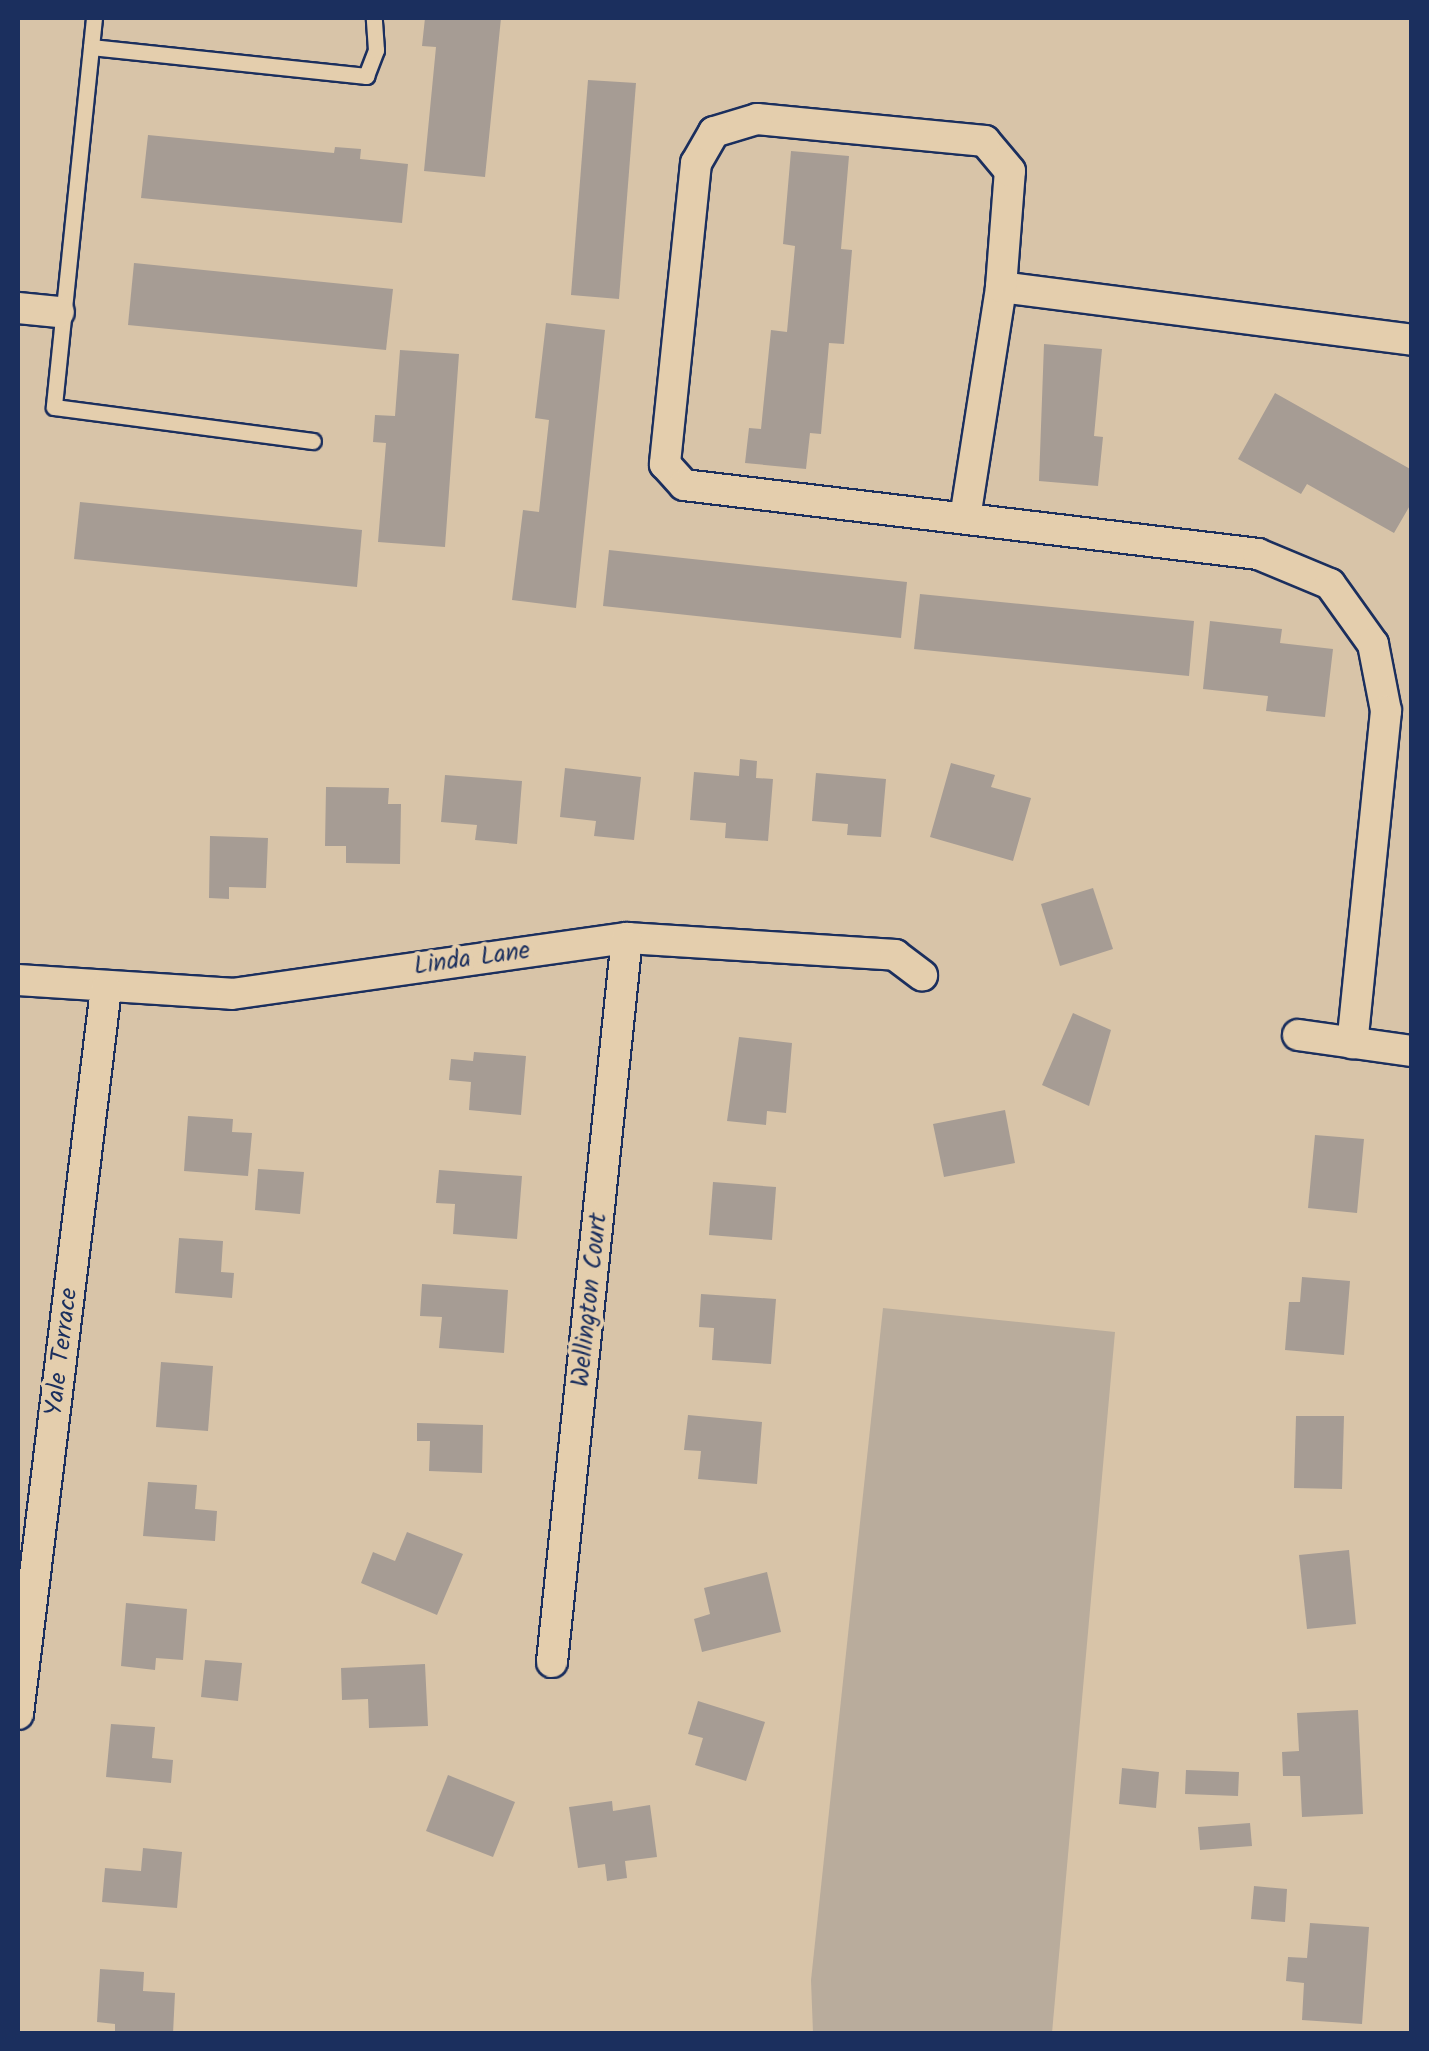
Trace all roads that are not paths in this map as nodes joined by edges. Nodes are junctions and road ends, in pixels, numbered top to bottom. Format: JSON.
{"nodes":[{"id":1,"x":94,"y":18,"type":"edge"},
{"id":2,"x":374,"y":18,"type":"edge"},
{"id":3,"x":91,"y":47,"type":"junction"},
{"id":4,"x":1001,"y":287,"type":"junction"},
{"id":5,"x":18,"y":308,"type":"edge"},
{"id":6,"x":59,"y":312,"type":"junction"},
{"id":7,"x":1412,"y":340,"type":"edge"},
{"id":8,"x":313,"y":440,"type":"dead end"},
{"id":9,"x":965,"y":518,"type":"junction"},
{"id":10,"x":627,"y":938,"type":"junction"},
{"id":11,"x":922,"y":975,"type":"dead end"},
{"id":12,"x":18,"y":980,"type":"edge"},
{"id":13,"x":106,"y":989,"type":"junction"},
{"id":14,"x":1298,"y":1035,"type":"dead end"},
{"id":15,"x":1352,"y":1043,"type":"junction"},
{"id":16,"x":1412,"y":1051,"type":"edge"},
{"id":17,"x":552,"y":1662,"type":"dead end"},
{"id":18,"x":18,"y":1714,"type":"edge"}],
"edges":[{"from":1,"to":3,"type":"lane"},
{"from":2,"to":3,"type":"lane"},
{"from":3,"to":6,"type":"lane"},
{"from":4,"to":7,"type":"street"},
{"from":4,"to":9,"type":"street"},
{"from":4,"to":9,"type":"street"},
{"from":5,"to":6,"type":"street"},
{"from":6,"to":8,"type":"lane"},
{"from":9,"to":15,"type":"street"},
{"from":10,"to":11,"type":"street","name":"Linda Lane"},
{"from":10,"to":13,"type":"street","name":"Linda Lane"},
{"from":10,"to":17,"type":"street","name":"Wellington Court"},
{"from":12,"to":13,"type":"street","name":"Linda Lane"},
{"from":13,"to":18,"type":"street","name":"Yale Terrace"},
{"from":14,"to":15,"type":"street"},
{"from":15,"to":16,"type":"street"}]}
